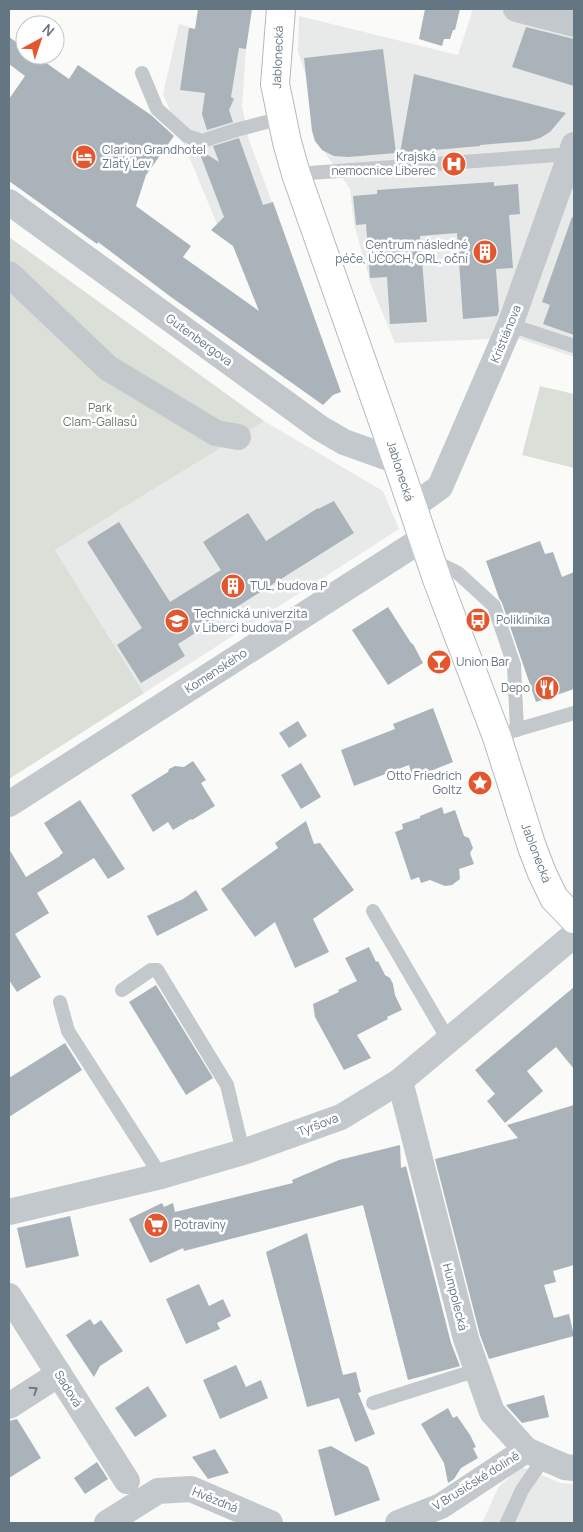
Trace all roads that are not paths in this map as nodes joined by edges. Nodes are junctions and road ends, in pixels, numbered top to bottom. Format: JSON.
{"nodes":[{"id":1,"x":281,"y":9,"type":"edge"},
{"id":2,"x":516,"y":9,"type":"edge"},
{"id":3,"x":574,"y":24,"type":"edge"},
{"id":4,"x":142,"y":73,"type":"dead end"},
{"id":5,"x":282,"y":118,"type":"junction"},
{"id":6,"x":572,"y":150,"type":"edge"},
{"id":7,"x":296,"y":174,"type":"junction"},
{"id":8,"x":9,"y":202,"type":"edge"},
{"id":9,"x":9,"y":274,"type":"edge"},
{"id":10,"x":510,"y":325,"type":"junction"},
{"id":11,"x":574,"y":346,"type":"edge"},
{"id":12,"x":238,"y":437,"type":"dead end"},
{"id":13,"x":397,"y":461,"type":"junction"},
{"id":14,"x":412,"y":506,"type":"junction"},
{"id":15,"x":427,"y":549,"type":"junction"},
{"id":16,"x":574,"y":713,"type":"edge"},
{"id":17,"x":507,"y":733,"type":"junction"},
{"id":18,"x":9,"y":804,"type":"edge"},
{"id":19,"x":373,"y":911,"type":"dead end"},
{"id":20,"x":574,"y":919,"type":"edge"},
{"id":21,"x":574,"y":935,"type":"edge"},
{"id":22,"x":122,"y":990,"type":"dead end"},
{"id":23,"x":60,"y":1002,"type":"dead end"},
{"id":24,"x":449,"y":1041,"type":"junction"},
{"id":25,"x":400,"y":1081,"type":"junction"},
{"id":26,"x":243,"y":1152,"type":"junction"},
{"id":27,"x":161,"y":1176,"type":"junction"},
{"id":28,"x":9,"y":1212,"type":"edge"},
{"id":29,"x":9,"y":1296,"type":"edge"},
{"id":30,"x":477,"y":1370,"type":"junction"},
{"id":31,"x":59,"y":1374,"type":"junction"},
{"id":32,"x":373,"y":1404,"type":"dead end"},
{"id":33,"x":9,"y":1406,"type":"edge"},
{"id":34,"x":535,"y":1454,"type":"junction"},
{"id":35,"x":574,"y":1468,"type":"edge"},
{"id":36,"x":127,"y":1481,"type":"dead end"},
{"id":37,"x":107,"y":1523,"type":"edge"},
{"id":38,"x":270,"y":1523,"type":"edge"},
{"id":39,"x":398,"y":1523,"type":"edge"},
{"id":40,"x":507,"y":1523,"type":"edge"}],
"edges":[{"from":1,"to":5,"type":"main road","name":"Jablonecká"},
{"from":2,"to":3,"type":"street"},
{"from":4,"to":5,"type":"lane"},
{"from":5,"to":7,"type":"main road","name":"Jablonecká"},
{"from":6,"to":7,"type":"lane"},
{"from":6,"to":10,"type":"street","name":"Kristiánova"},
{"from":7,"to":13,"type":"main road","name":"Jablonecká"},
{"from":8,"to":13,"type":"street","name":"Gutenbergova"},
{"from":9,"to":12,"type":"street"},
{"from":10,"to":11,"type":"lane"},
{"from":10,"to":14,"type":"street","name":"Kristiánova"},
{"from":13,"to":14,"type":"main road","name":"Jablonecká"},
{"from":14,"to":15,"type":"main road","name":"Jablonecká"},
{"from":15,"to":17,"type":"main road","name":"Jablonecká"},
{"from":15,"to":17,"type":"lane"},
{"from":15,"to":18,"type":"street","name":"Komenského"},
{"from":16,"to":17,"type":"lane"},
{"from":17,"to":20,"type":"main road","name":"Jablonecká"},
{"from":19,"to":24,"type":"lane"},
{"from":21,"to":24,"type":"street","name":"Tyršova"},
{"from":22,"to":26,"type":"lane"},
{"from":23,"to":27,"type":"lane"},
{"from":24,"to":25,"type":"street","name":"Tyršova"},
{"from":25,"to":26,"type":"street","name":"Tyršova"},
{"from":25,"to":30,"type":"street","name":"Humpolecká"},
{"from":26,"to":27,"type":"street","name":"Tyršova"},
{"from":27,"to":28,"type":"street","name":"Tyršova"},
{"from":29,"to":31,"type":"street","name":"Sadová"},
{"from":30,"to":32,"type":"lane"},
{"from":30,"to":34,"type":"street","name":"Humpolecká"},
{"from":33,"to":31,"type":"street","one_way":true},
{"from":31,"to":36,"type":"street","name":"Sadová"},
{"from":34,"to":35,"type":"street","name":"Humpolecká"},
{"from":34,"to":39,"type":"street","name":"V Brusičské dolině"},
{"from":34,"to":40,"type":"lane"},
{"from":37,"to":38,"type":"street","name":"Hvězdná"}]}
